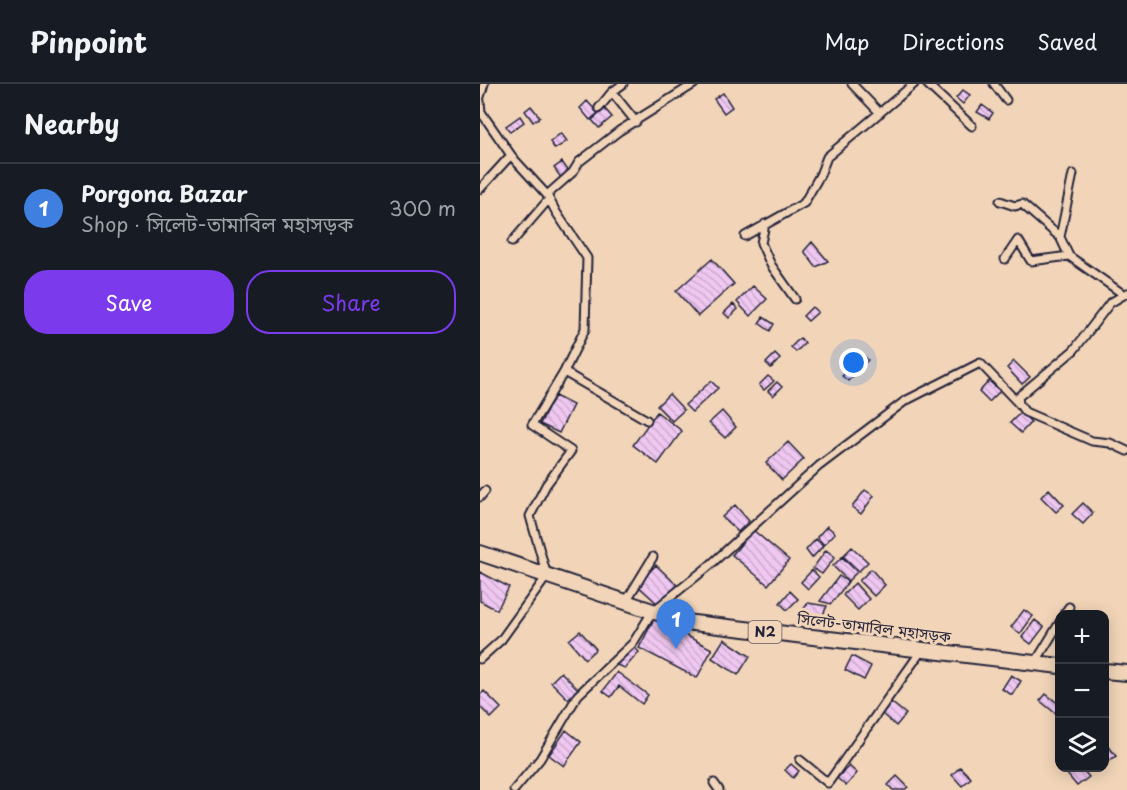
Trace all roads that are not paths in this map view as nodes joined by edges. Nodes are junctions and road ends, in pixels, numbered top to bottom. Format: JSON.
{"nodes":[{"id":1,"x":484,"y":84,"type":"edge"},
{"id":2,"x":623,"y":84,"type":"edge"},
{"id":3,"x":694,"y":84,"type":"edge"},
{"id":4,"x":852,"y":84,"type":"edge"},
{"id":5,"x":914,"y":84,"type":"edge"},
{"id":6,"x":927,"y":84,"type":"edge"},
{"id":7,"x":994,"y":84,"type":"edge"},
{"id":8,"x":612,"y":92,"type":"junction"},
{"id":9,"x":480,"y":99,"type":"edge"},
{"id":10,"x":1006,"y":100,"type":"dead end"},
{"id":11,"x":599,"y":108,"type":"dead end"},
{"id":12,"x":480,"y":112,"type":"edge"},
{"id":13,"x":880,"y":113,"type":"junction"},
{"id":14,"x":636,"y":122,"type":"junction"},
{"id":15,"x":972,"y":126,"type":"dead end"},
{"id":16,"x":511,"y":156,"type":"junction"},
{"id":17,"x":1073,"y":174,"type":"dead end"},
{"id":18,"x":480,"y":189,"type":"edge"},
{"id":19,"x":548,"y":197,"type":"junction"},
{"id":20,"x":1000,"y":201,"type":"dead end"},
{"id":21,"x":765,"y":224,"type":"junction"},
{"id":22,"x":745,"y":236,"type":"dead end"},
{"id":23,"x":1060,"y":237,"type":"junction"},
{"id":24,"x":512,"y":242,"type":"dead end"},
{"id":25,"x":1069,"y":255,"type":"junction"},
{"id":26,"x":1005,"y":259,"type":"dead end"},
{"id":27,"x":1125,"y":294,"type":"edge"},
{"id":28,"x":795,"y":299,"type":"dead end"},
{"id":29,"x":564,"y":372,"type":"junction"},
{"id":30,"x":1019,"y":404,"type":"junction"},
{"id":31,"x":647,"y":420,"type":"dead end"},
{"id":32,"x":1127,"y":451,"type":"edge"},
{"id":33,"x":480,"y":553,"type":"edge"},
{"id":34,"x":653,"y":557,"type":"dead end"},
{"id":35,"x":547,"y":576,"type":"junction"},
{"id":36,"x":625,"y":603,"type":"junction"},
{"id":37,"x":1069,"y":607,"type":"dead end"},
{"id":38,"x":1067,"y":610,"type":"edge"},
{"id":39,"x":652,"y":612,"type":"junction"},
{"id":40,"x":1055,"y":629,"type":"edge"},
{"id":41,"x":922,"y":650,"type":"junction"},
{"id":42,"x":480,"y":659,"type":"edge"},
{"id":43,"x":1035,"y":663,"type":"junction"},
{"id":44,"x":1055,"y":666,"type":"edge"},
{"id":45,"x":1109,"y":671,"type":"edge"},
{"id":46,"x":1127,"y":673,"type":"edge"},
{"id":47,"x":800,"y":760,"type":"dead end"},
{"id":48,"x":714,"y":783,"type":"dead end"},
{"id":49,"x":828,"y":783,"type":"junction"},
{"id":50,"x":514,"y":790,"type":"edge"},
{"id":51,"x":719,"y":790,"type":"edge"},
{"id":52,"x":820,"y":790,"type":"edge"}],
"edges":[{"from":1,"to":9,"type":"street"},
{"from":2,"to":8,"type":"street"},
{"from":3,"to":14,"type":"street"},
{"from":4,"to":13,"type":"street"},
{"from":5,"to":13,"type":"street"},
{"from":6,"to":15,"type":"street"},
{"from":7,"to":10,"type":"street"},
{"from":8,"to":11,"type":"street"},
{"from":8,"to":14,"type":"street"},
{"from":9,"to":12,"type":"street"},
{"from":12,"to":16,"type":"street"},
{"from":13,"to":21,"type":"street"},
{"from":14,"to":19,"type":"street"},
{"from":16,"to":18,"type":"street"},
{"from":16,"to":19,"type":"street"},
{"from":17,"to":23,"type":"street"},
{"from":19,"to":24,"type":"street"},
{"from":19,"to":29,"type":"street"},
{"from":20,"to":23,"type":"street"},
{"from":21,"to":22,"type":"street"},
{"from":21,"to":28,"type":"street"},
{"from":23,"to":25,"type":"street"},
{"from":25,"to":26,"type":"street"},
{"from":25,"to":27,"type":"street"},
{"from":27,"to":30,"type":"street"},
{"from":29,"to":31,"type":"street"},
{"from":29,"to":35,"type":"street"},
{"from":30,"to":32,"type":"street"},
{"from":30,"to":39,"type":"street"},
{"from":33,"to":35,"type":"highway","name":"সিলেট-তামাবিল মহাসড়ক","number":"N2"},
{"from":34,"to":36,"type":"street"},
{"from":35,"to":36,"type":"highway","name":"সিলেট-তামাবিল মহাসড়ক","number":"N2"},
{"from":35,"to":42,"type":"street"},
{"from":36,"to":39,"type":"highway","name":"সিলেট-তামাবিল মহাসড়ক","number":"N2"},
{"from":37,"to":38,"type":"street"},
{"from":39,"to":41,"type":"highway","name":"সিলেট-তামাবিল মহাসড়ক","number":"N2"},
{"from":39,"to":50,"type":"street"},
{"from":40,"to":43,"type":"street"},
{"from":41,"to":43,"type":"highway","name":"সিলেট-তামাবিল মহাসড়ক","number":"N2"},
{"from":41,"to":49,"type":"street"},
{"from":43,"to":44,"type":"highway","name":"সিলেট-তামাবিল মহাসড়ক","number":"N2"},
{"from":45,"to":46,"type":"highway"},
{"from":47,"to":49,"type":"street"},
{"from":48,"to":51,"type":"street"},
{"from":49,"to":52,"type":"street"}]}
